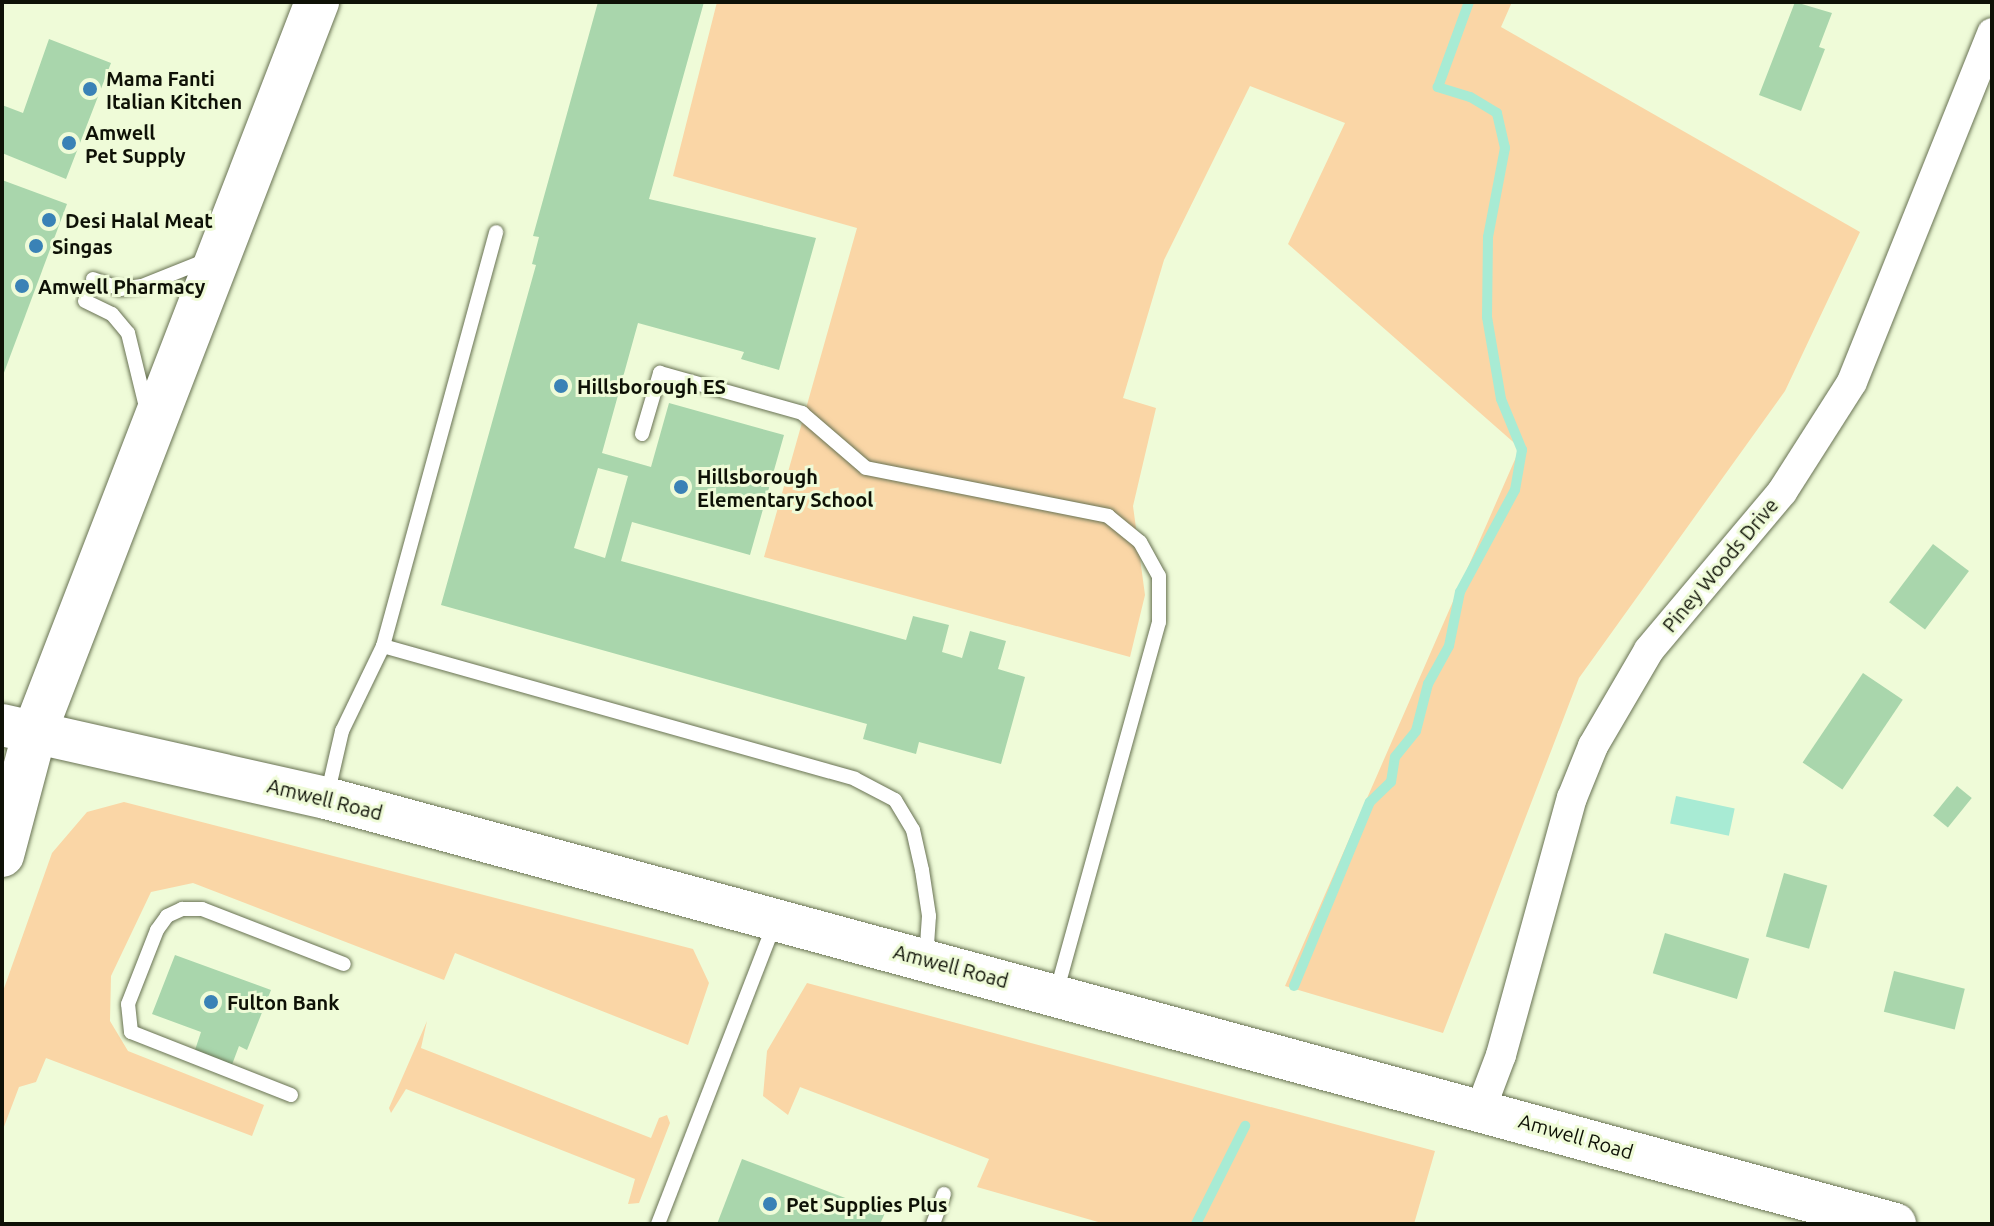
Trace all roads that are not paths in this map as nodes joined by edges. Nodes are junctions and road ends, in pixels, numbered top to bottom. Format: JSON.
{"nodes":[{"id":1,"x":317,"y":2,"type":"edge"},
{"id":2,"x":1992,"y":33,"type":"edge"},
{"id":3,"x":496,"y":232,"type":"dead end"},
{"id":4,"x":222,"y":253,"type":"junction"},
{"id":5,"x":93,"y":279,"type":"dead end"},
{"id":6,"x":85,"y":301,"type":"dead end"},
{"id":7,"x":151,"y":431,"type":"junction"},
{"id":8,"x":642,"y":434,"type":"dead end"},
{"id":9,"x":383,"y":646,"type":"junction"},
{"id":10,"x":18,"y":728,"type":"edge"},
{"id":11,"x":2,"y":762,"type":"edge"},
{"id":12,"x":326,"y":798,"type":"junction"},
{"id":13,"x":2,"y":855,"type":"edge"},
{"id":14,"x":777,"y":918,"type":"junction"},
{"id":15,"x":926,"y":959,"type":"junction"},
{"id":16,"x":344,"y":964,"type":"dead end"},
{"id":17,"x":1055,"y":995,"type":"junction"},
{"id":18,"x":291,"y":1095,"type":"dead end"},
{"id":19,"x":1481,"y":1108,"type":"junction"},
{"id":20,"x":944,"y":1194,"type":"dead end"},
{"id":21,"x":658,"y":1224,"type":"edge"},
{"id":22,"x":933,"y":1224,"type":"edge"},
{"id":23,"x":1895,"y":1224,"type":"edge"}],
"edges":[{"from":1,"to":4,"type":"main road"},
{"from":2,"to":19,"type":"street","name":"Piney Woods Drive"},
{"from":3,"to":9,"type":"lane"},
{"from":4,"to":5,"type":"lane"},
{"from":4,"to":7,"type":"main road"},
{"from":6,"to":7,"type":"lane"},
{"from":7,"to":10,"type":"main road"},
{"from":8,"to":17,"type":"lane"},
{"from":9,"to":12,"type":"lane"},
{"from":9,"to":15,"type":"lane"},
{"from":10,"to":11,"type":"main road"},
{"from":10,"to":12,"type":"main road","name":"Amwell Road"},
{"from":10,"to":13,"type":"main road"},
{"from":12,"to":14,"type":"main road","name":"Amwell Road"},
{"from":14,"to":15,"type":"main road","name":"Amwell Road"},
{"from":14,"to":21,"type":"lane"},
{"from":15,"to":17,"type":"main road","name":"Amwell Road"},
{"from":16,"to":18,"type":"lane"},
{"from":17,"to":19,"type":"main road","name":"Amwell Road"},
{"from":19,"to":23,"type":"main road","name":"Amwell Road"},
{"from":20,"to":22,"type":"lane"}]}
